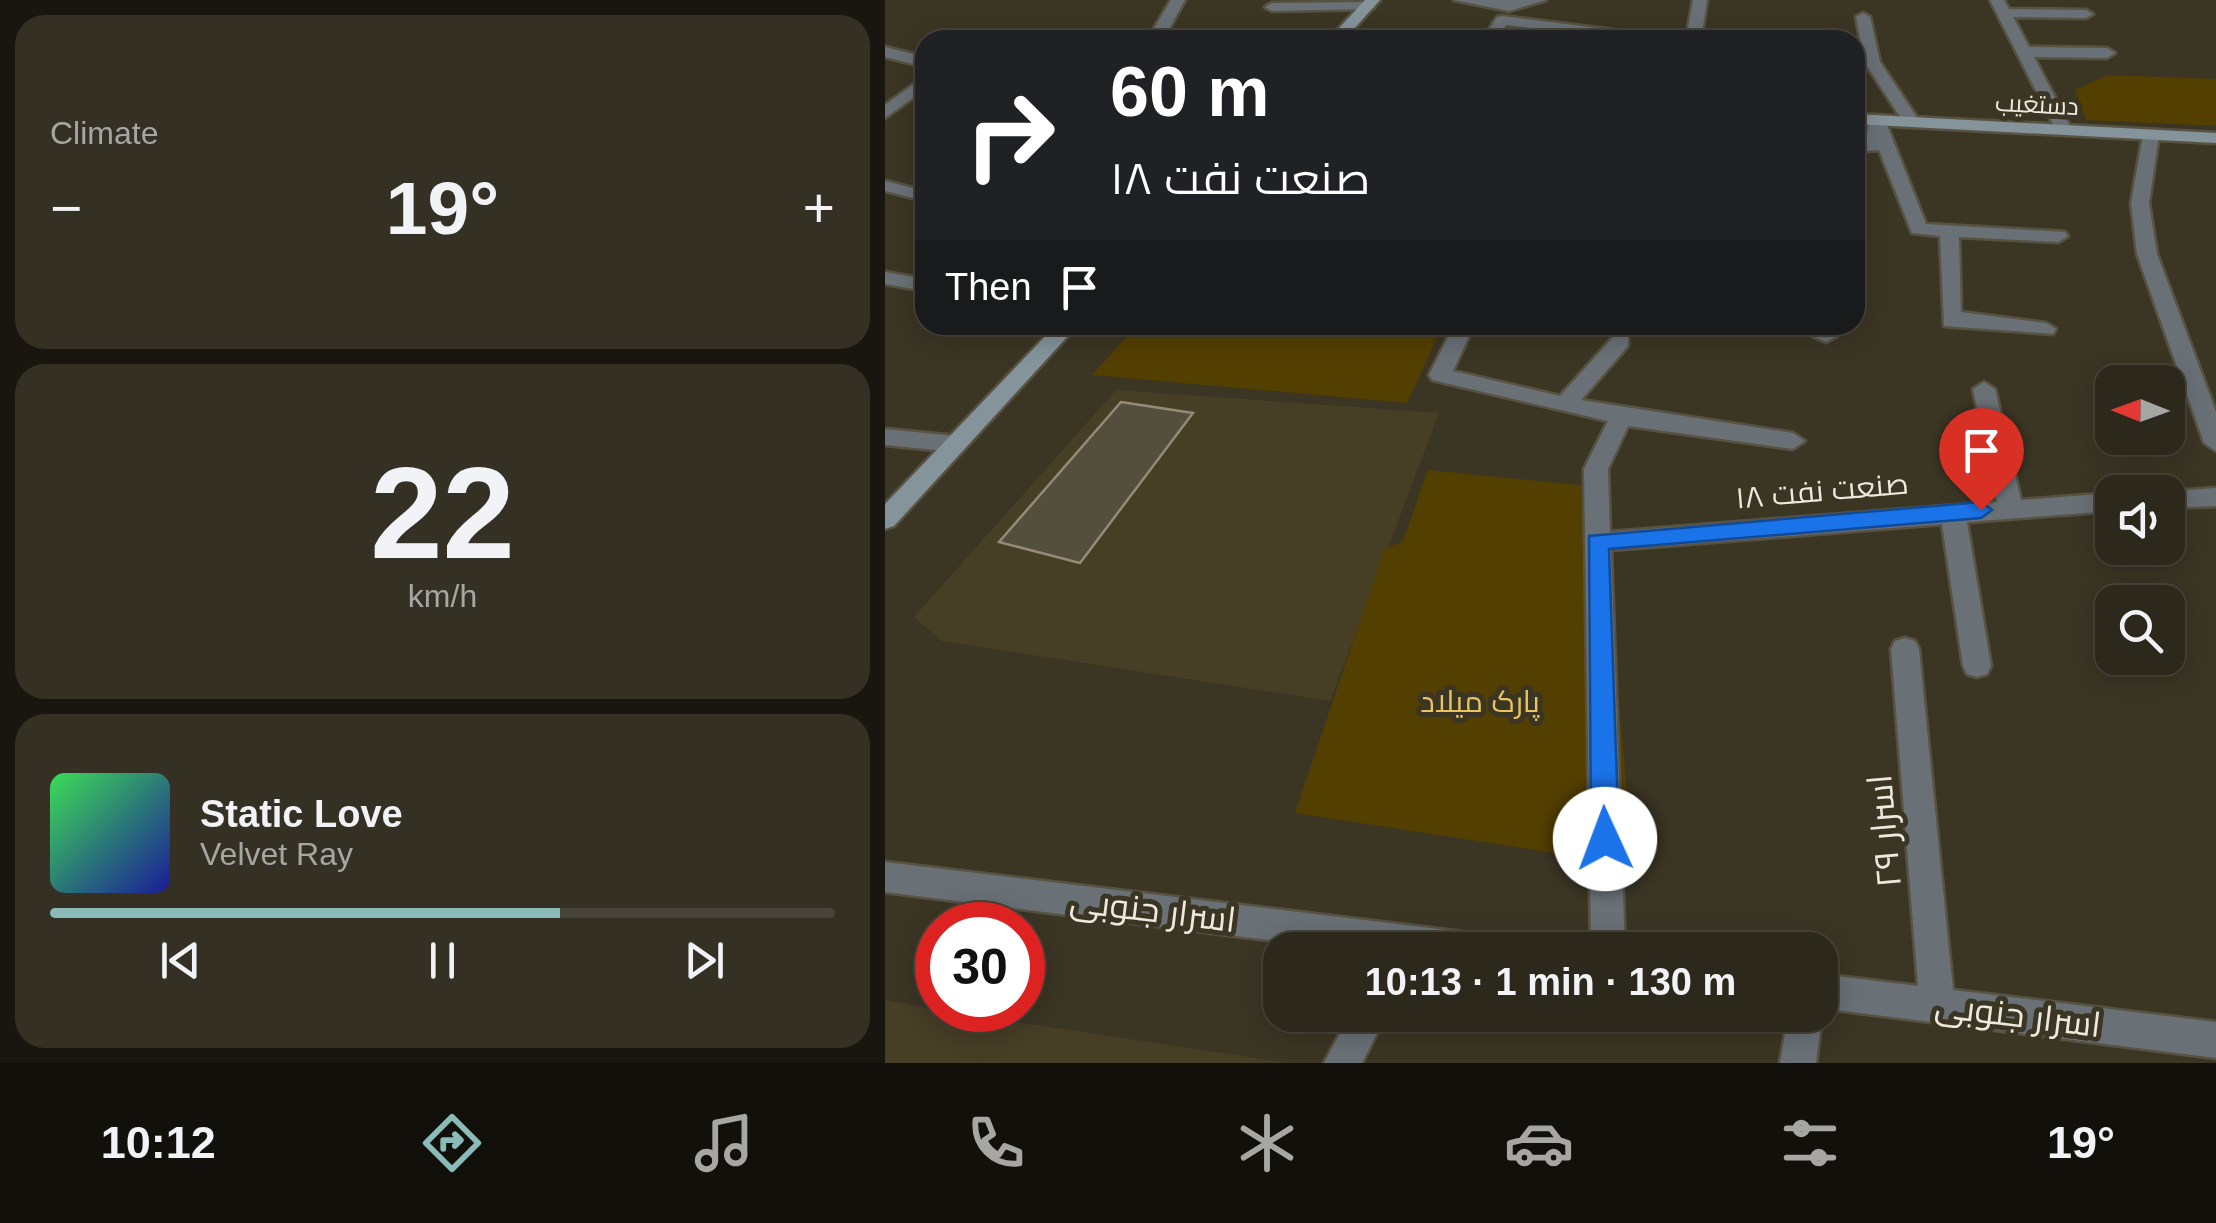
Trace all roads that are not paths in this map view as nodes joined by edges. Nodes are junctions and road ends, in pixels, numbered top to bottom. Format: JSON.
{"nodes":[{"id":1,"x":1178,"y":0,"type":"edge"},
{"id":2,"x":1462,"y":0,"type":"edge"},
{"id":3,"x":1539,"y":0,"type":"edge"},
{"id":4,"x":1700,"y":0,"type":"edge"},
{"id":5,"x":1371,"y":3,"type":"edge"},
{"id":6,"x":2001,"y":6,"type":"edge"},
{"id":7,"x":1271,"y":7,"type":"dead end"},
{"id":8,"x":1505,"y":13,"type":"junction"},
{"id":9,"x":2086,"y":14,"type":"dead end"},
{"id":10,"x":1863,"y":18,"type":"dead end"},
{"id":11,"x":1161,"y":30,"type":"edge"},
{"id":12,"x":1345,"y":30,"type":"edge"},
{"id":13,"x":1496,"y":30,"type":"edge"},
{"id":14,"x":1583,"y":30,"type":"edge"},
{"id":15,"x":1695,"y":30,"type":"edge"},
{"id":16,"x":1863,"y":30,"type":"edge"},
{"id":17,"x":885,"y":52,"type":"edge"},
{"id":18,"x":2024,"y":52,"type":"junction"},
{"id":19,"x":2107,"y":53,"type":"dead end"},
{"id":20,"x":915,"y":60,"type":"edge"},
{"id":21,"x":1865,"y":64,"type":"edge"},
{"id":22,"x":915,"y":89,"type":"edge"},
{"id":23,"x":885,"y":114,"type":"edge"},
{"id":24,"x":1865,"y":121,"type":"edge"},
{"id":25,"x":1912,"y":122,"type":"junction"},
{"id":26,"x":1878,"y":123,"type":"junction"},
{"id":27,"x":2065,"y":130,"type":"junction"},
{"id":28,"x":2151,"y":134,"type":"junction"},
{"id":29,"x":2216,"y":138,"type":"edge"},
{"id":30,"x":1865,"y":146,"type":"edge"},
{"id":31,"x":885,"y":186,"type":"edge"},
{"id":32,"x":915,"y":194,"type":"edge"},
{"id":33,"x":1949,"y":230,"type":"junction"},
{"id":34,"x":2058,"y":236,"type":"dead end"},
{"id":35,"x":885,"y":278,"type":"edge"},
{"id":36,"x":915,"y":284,"type":"edge"},
{"id":37,"x":2046,"y":329,"type":"dead end"},
{"id":38,"x":1059,"y":335,"type":"edge"},
{"id":39,"x":1459,"y":335,"type":"edge"},
{"id":40,"x":1621,"y":341,"type":"dead end"},
{"id":41,"x":1984,"y":389,"type":"dead end"},
{"id":42,"x":1565,"y":404,"type":"junction"},
{"id":43,"x":1621,"y":417,"type":"junction"},
{"id":44,"x":885,"y":437,"type":"edge"},
{"id":45,"x":1793,"y":442,"type":"dead end"},
{"id":46,"x":2216,"y":443,"type":"edge"},
{"id":47,"x":956,"y":444,"type":"junction"},
{"id":48,"x":2185,"y":500,"type":"edge"},
{"id":49,"x":2214,"y":501,"type":"edge"},
{"id":50,"x":2095,"y":503,"type":"edge"},
{"id":51,"x":2010,"y":508,"type":"junction"},
{"id":52,"x":1953,"y":512,"type":"junction"},
{"id":53,"x":885,"y":520,"type":"edge"},
{"id":54,"x":1597,"y":542,"type":"junction"},
{"id":55,"x":1905,"y":649,"type":"dead end"},
{"id":56,"x":1977,"y":666,"type":"dead end"},
{"id":57,"x":885,"y":877,"type":"edge"},
{"id":58,"x":1301,"y":932,"type":"edge"},
{"id":59,"x":1608,"y":932,"type":"edge"},
{"id":60,"x":1838,"y":993,"type":"edge"},
{"id":61,"x":1937,"y":1006,"type":"junction"},
{"id":62,"x":1359,"y":1032,"type":"edge"},
{"id":63,"x":1803,"y":1032,"type":"edge"},
{"id":64,"x":2216,"y":1040,"type":"edge"},
{"id":65,"x":1342,"y":1063,"type":"edge"},
{"id":66,"x":1798,"y":1063,"type":"edge"}],
"edges":[{"from":1,"to":11,"type":"street"},
{"from":2,"to":8,"type":"street"},
{"from":3,"to":8,"type":"street"},
{"from":4,"to":15,"type":"street"},
{"from":5,"to":7,"type":"street"},
{"from":5,"to":12,"type":"main road"},
{"from":6,"to":9,"type":"street"},
{"from":6,"to":18,"type":"street"},
{"from":8,"to":13,"type":"street"},
{"from":8,"to":14,"type":"street"},
{"from":10,"to":16,"type":"street"},
{"from":17,"to":20,"type":"street"},
{"from":18,"to":19,"type":"street"},
{"from":18,"to":27,"type":"street"},
{"from":21,"to":25,"type":"street"},
{"from":22,"to":23,"type":"street"},
{"from":24,"to":26,"type":"main road","name":"دستغیب"},
{"from":25,"to":26,"type":"main road","name":"دستغیب"},
{"from":25,"to":27,"type":"main road","name":"دستغیب"},
{"from":26,"to":30,"type":"street"},
{"from":26,"to":33,"type":"street"},
{"from":27,"to":28,"type":"main road","name":"دستغیب"},
{"from":28,"to":29,"type":"main road","name":"دستغیب"},
{"from":28,"to":46,"type":"street"},
{"from":31,"to":32,"type":"street"},
{"from":33,"to":34,"type":"street"},
{"from":33,"to":37,"type":"street"},
{"from":35,"to":36,"type":"street"},
{"from":38,"to":47,"type":"main road"},
{"from":39,"to":42,"type":"street"},
{"from":40,"to":42,"type":"street"},
{"from":41,"to":51,"type":"street"},
{"from":42,"to":43,"type":"street"},
{"from":43,"to":45,"type":"street"},
{"from":43,"to":54,"type":"street"},
{"from":44,"to":47,"type":"street"},
{"from":47,"to":53,"type":"main road"},
{"from":48,"to":49,"type":"street"},
{"from":50,"to":51,"type":"street","name":"صنعت نفت ۱۸"},
{"from":51,"to":52,"type":"street","name":"صنعت نفت ۱۸"},
{"from":52,"to":54,"type":"street","name":"صنعت نفت ۱۸"},
{"from":52,"to":56,"type":"street"},
{"from":54,"to":59,"type":"street"},
{"from":55,"to":61,"type":"street","name":"اسرار ۲۹"},
{"from":57,"to":58,"type":"street","name":"اسرار جنوبی"},
{"from":60,"to":61,"type":"street","name":"اسرار جنوبی"},
{"from":61,"to":64,"type":"street","name":"اسرار جنوبی"},
{"from":62,"to":65,"type":"street"},
{"from":63,"to":66,"type":"street"}]}
